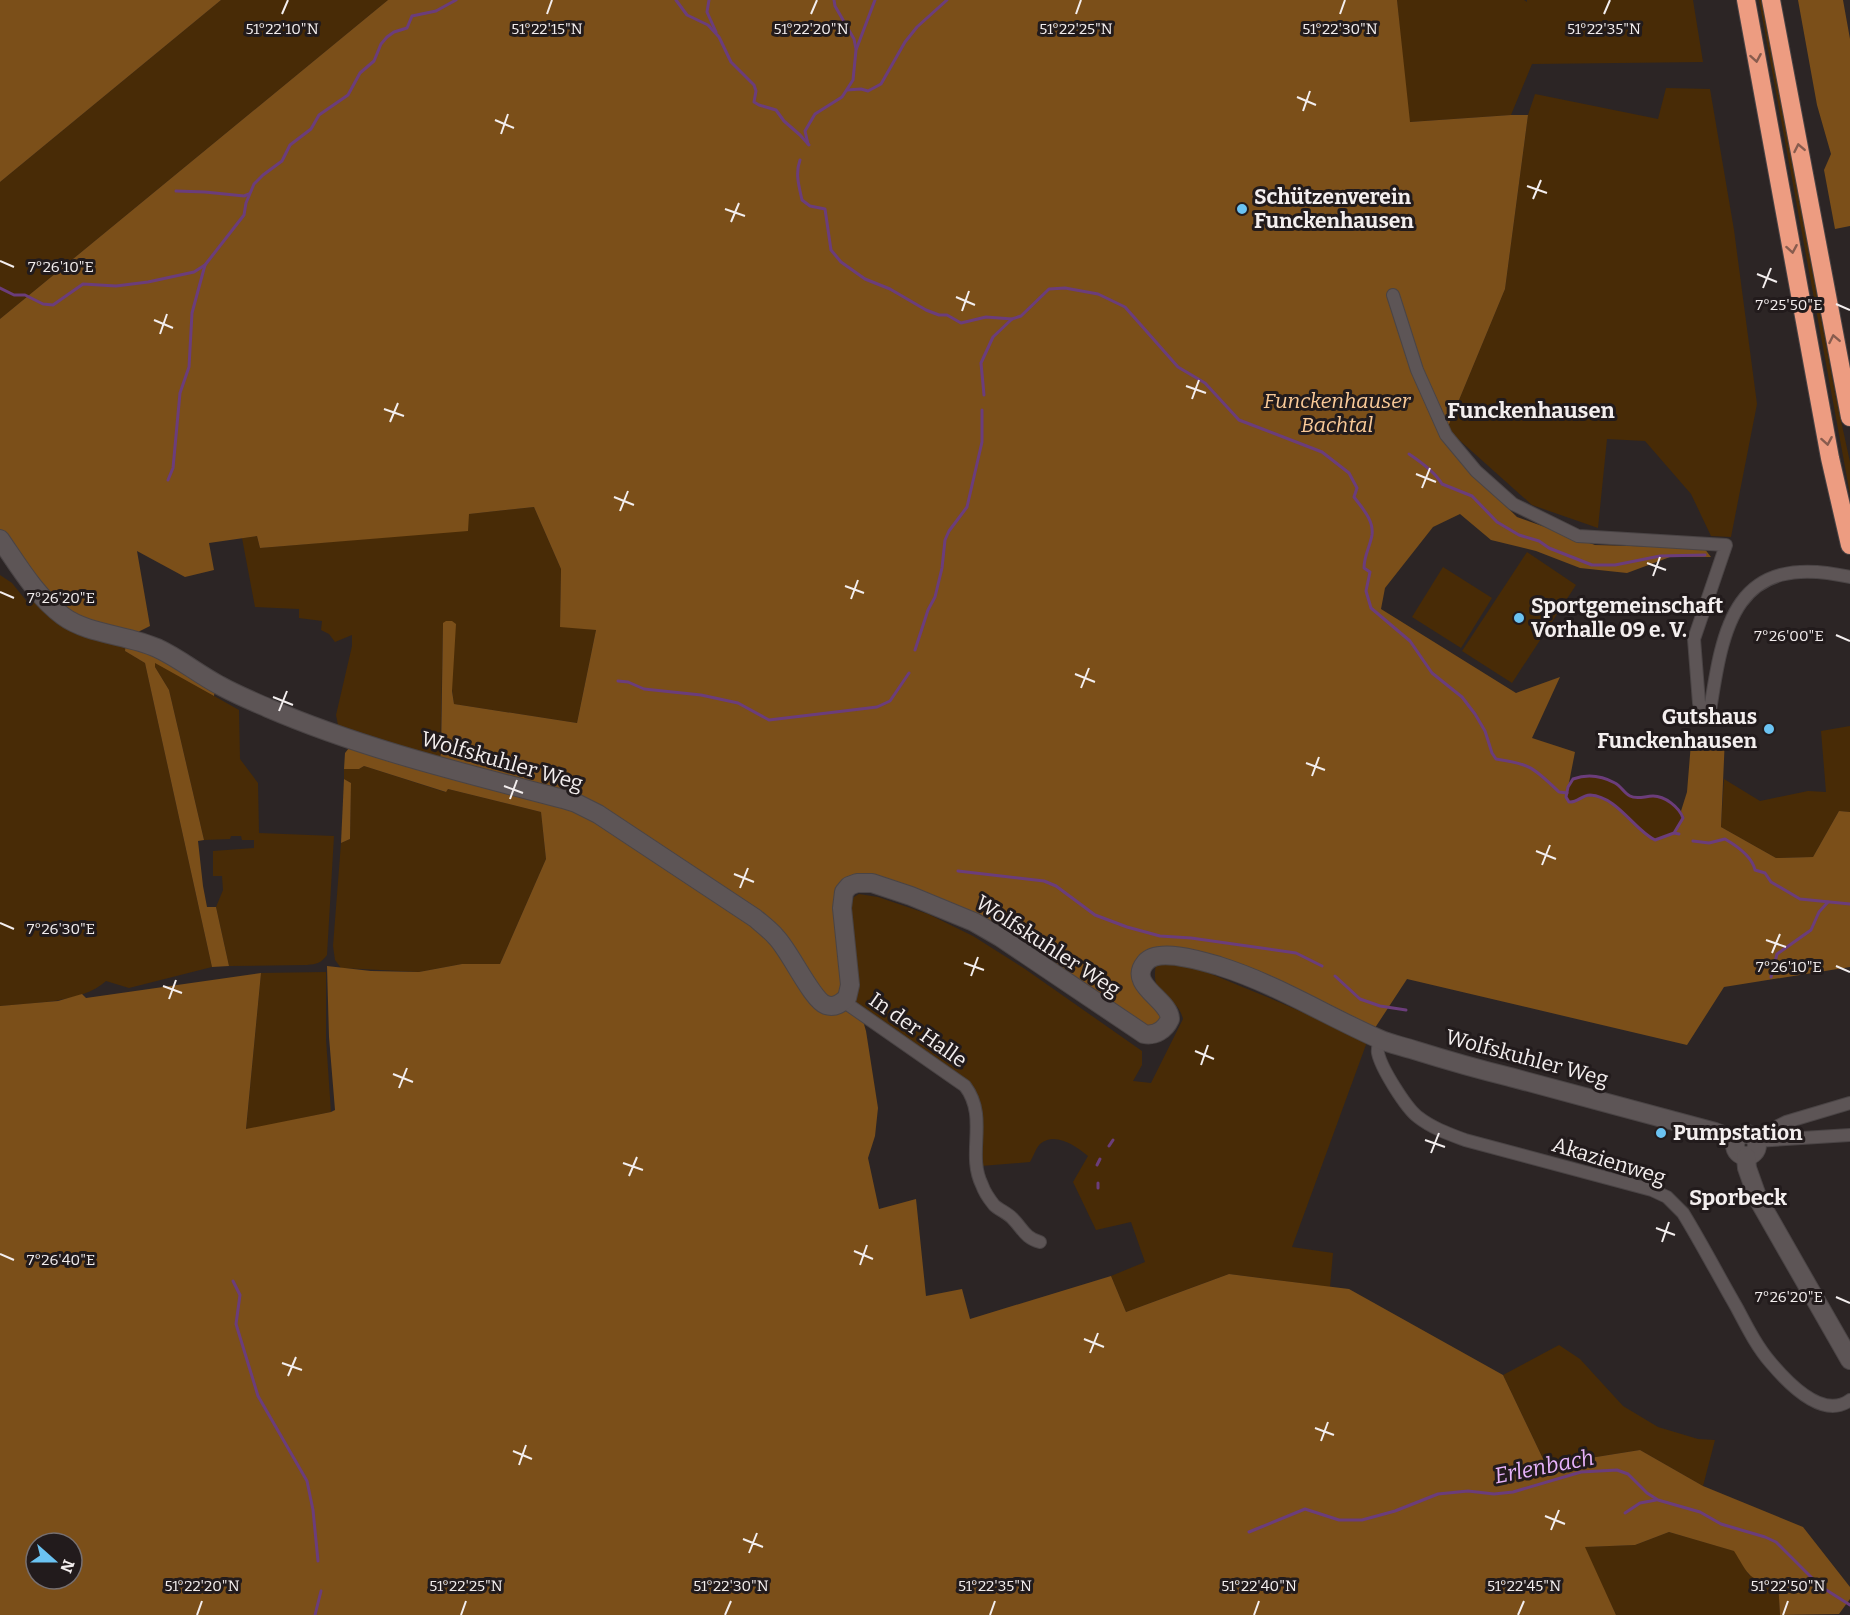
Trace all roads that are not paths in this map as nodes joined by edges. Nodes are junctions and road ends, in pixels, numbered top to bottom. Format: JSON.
{"nodes":[{"id":1,"x":1746,"y":0,"type":"edge"},
{"id":2,"x":1772,"y":0,"type":"edge"},
{"id":3,"x":1393,"y":295,"type":"dead end"},
{"id":4,"x":1850,"y":417,"type":"edge"},
{"id":5,"x":0,"y":539,"type":"edge"},
{"id":6,"x":1850,"y":545,"type":"edge"},
{"id":7,"x":1850,"y":577,"type":"edge"},
{"id":8,"x":843,"y":1001,"type":"junction"},
{"id":9,"x":1380,"y":1039,"type":"junction"},
{"id":10,"x":1850,"y":1103,"type":"edge"},
{"id":11,"x":1850,"y":1135,"type":"edge"},
{"id":12,"x":1737,"y":1140,"type":"junction"},
{"id":13,"x":1763,"y":1140,"type":"junction"},
{"id":14,"x":1746,"y":1157,"type":"junction"},
{"id":15,"x":1040,"y":1242,"type":"dead end"},
{"id":16,"x":1850,"y":1360,"type":"edge"},
{"id":17,"x":1850,"y":1400,"type":"edge"}],
"edges":[{"from":1,"to":6,"type":"highway","one_way":true},
{"from":4,"to":2,"type":"highway","one_way":true},
{"from":3,"to":7,"type":"street"},
{"from":5,"to":8,"type":"street","name":"Wolfskuhler Weg"},
{"from":8,"to":9,"type":"street","name":"Wolfskuhler Weg"},
{"from":8,"to":15,"type":"street","name":"In der Halle"},
{"from":9,"to":12,"type":"street","name":"Wolfskuhler Weg"},
{"from":9,"to":17,"type":"street","name":"Akazienweg"},
{"from":10,"to":13,"type":"street"},
{"from":11,"to":13,"type":"street","name":"Wolfskuhler Weg"},
{"from":12,"to":13,"type":"street","name":"Wolfskuhler Weg"},
{"from":12,"to":14,"type":"street"},
{"from":13,"to":14,"type":"street"},
{"from":14,"to":16,"type":"street"}]}
